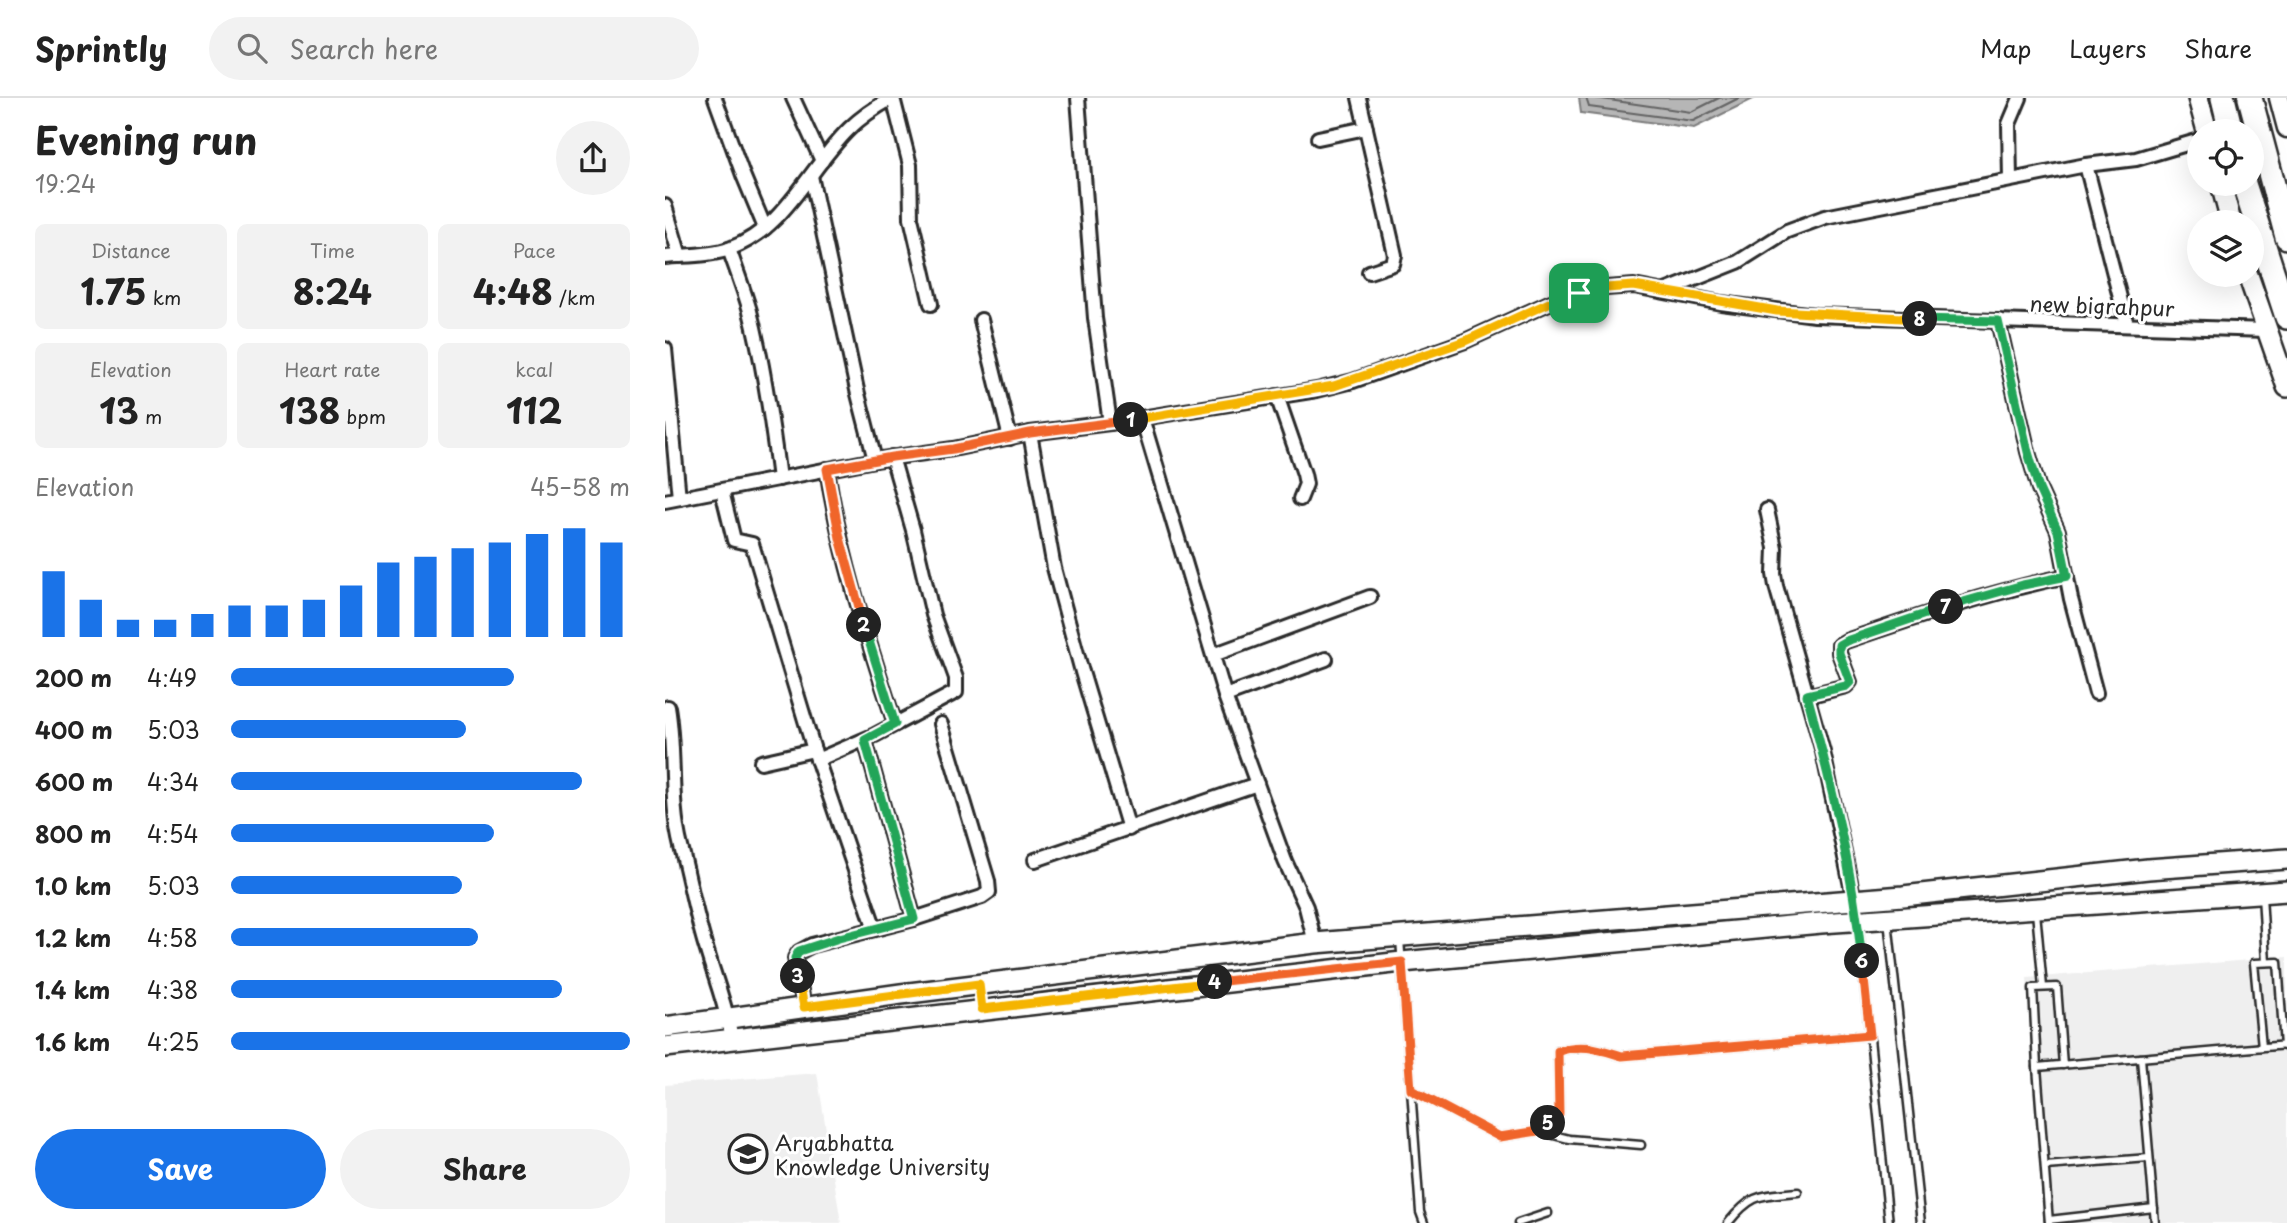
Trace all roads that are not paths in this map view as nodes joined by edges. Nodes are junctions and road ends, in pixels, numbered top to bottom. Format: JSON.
{"nodes":[{"id":1,"x":715,"y":98,"type":"edge"},
{"id":2,"x":793,"y":98,"type":"edge"},
{"id":3,"x":893,"y":98,"type":"edge"},
{"id":4,"x":1078,"y":98,"type":"edge"},
{"id":5,"x":1359,"y":98,"type":"edge"},
{"id":6,"x":2020,"y":98,"type":"edge"},
{"id":7,"x":2199,"y":98,"type":"edge"},
{"id":8,"x":2223,"y":98,"type":"edge"},
{"id":9,"x":2250,"y":98,"type":"edge"},
{"id":10,"x":2279,"y":98,"type":"edge"},
{"id":11,"x":2204,"y":119,"type":"edge"},
{"id":12,"x":2228,"y":119,"type":"edge"},
{"id":13,"x":1366,"y":128,"type":"junction"},
{"id":14,"x":2287,"y":128,"type":"edge"},
{"id":15,"x":1318,"y":138,"type":"dead end"},
{"id":16,"x":2187,"y":144,"type":"edge"},
{"id":17,"x":822,"y":161,"type":"junction"},
{"id":18,"x":2086,"y":165,"type":"junction"},
{"id":19,"x":811,"y":176,"type":"junction"},
{"id":20,"x":2010,"y":180,"type":"junction"},
{"id":21,"x":2248,"y":196,"type":"edge"},
{"id":22,"x":665,"y":206,"type":"edge"},
{"id":23,"x":765,"y":228,"type":"junction"},
{"id":24,"x":2287,"y":237,"type":"edge"},
{"id":25,"x":729,"y":249,"type":"junction"},
{"id":26,"x":680,"y":256,"type":"junction"},
{"id":27,"x":665,"y":257,"type":"edge"},
{"id":28,"x":1369,"y":272,"type":"dead end"},
{"id":29,"x":2252,"y":287,"type":"edge"},
{"id":30,"x":1664,"y":291,"type":"junction"},
{"id":31,"x":930,"y":304,"type":"dead end"},
{"id":32,"x":2287,"y":317,"type":"edge"},
{"id":33,"x":981,"y":320,"type":"dead end"},
{"id":34,"x":1998,"y":321,"type":"junction"},
{"id":35,"x":2127,"y":325,"type":"junction"},
{"id":36,"x":2266,"y":330,"type":"junction"},
{"id":37,"x":665,"y":349,"type":"edge"},
{"id":38,"x":2287,"y":387,"type":"edge"},
{"id":39,"x":1277,"y":396,"type":"junction"},
{"id":40,"x":1142,"y":418,"type":"junction"},
{"id":41,"x":1110,"y":423,"type":"junction"},
{"id":42,"x":1030,"y":433,"type":"junction"},
{"id":43,"x":1010,"y":438,"type":"junction"},
{"id":44,"x":892,"y":457,"type":"junction"},
{"id":45,"x":875,"y":460,"type":"junction"},
{"id":46,"x":827,"y":469,"type":"junction"},
{"id":47,"x":779,"y":479,"type":"junction"},
{"id":48,"x":722,"y":491,"type":"junction"},
{"id":49,"x":679,"y":498,"type":"junction"},
{"id":50,"x":1300,"y":499,"type":"dead end"},
{"id":51,"x":665,"y":501,"type":"edge"},
{"id":52,"x":1767,"y":510,"type":"dead end"},
{"id":53,"x":2067,"y":576,"type":"junction"},
{"id":54,"x":1370,"y":597,"type":"dead end"},
{"id":55,"x":1213,"y":655,"type":"junction"},
{"id":56,"x":1326,"y":659,"type":"dead end"},
{"id":57,"x":2096,"y":694,"type":"dead end"},
{"id":58,"x":1807,"y":695,"type":"junction"},
{"id":59,"x":1225,"y":696,"type":"junction"},
{"id":60,"x":668,"y":707,"type":"dead end"},
{"id":61,"x":895,"y":724,"type":"junction"},
{"id":62,"x":941,"y":724,"type":"dead end"},
{"id":63,"x":865,"y":740,"type":"junction"},
{"id":64,"x":815,"y":755,"type":"junction"},
{"id":65,"x":761,"y":762,"type":"dead end"},
{"id":66,"x":1257,"y":784,"type":"junction"},
{"id":67,"x":1129,"y":829,"type":"junction"},
{"id":68,"x":2287,"y":859,"type":"edge"},
{"id":69,"x":1035,"y":860,"type":"dead end"},
{"id":70,"x":2287,"y":891,"type":"edge"},
{"id":71,"x":2262,"y":893,"type":"junction"},
{"id":72,"x":1854,"y":900,"type":"junction"},
{"id":73,"x":2036,"y":907,"type":"junction"},
{"id":74,"x":914,"y":919,"type":"junction"},
{"id":75,"x":1888,"y":919,"type":"junction"},
{"id":76,"x":1858,"y":921,"type":"junction"},
{"id":77,"x":875,"y":929,"type":"junction"},
{"id":78,"x":1400,"y":937,"type":"junction"},
{"id":79,"x":1315,"y":943,"type":"junction"},
{"id":80,"x":1246,"y":951,"type":"junction"},
{"id":81,"x":1402,"y":962,"type":"junction"},
{"id":82,"x":2266,"y":962,"type":"junction"},
{"id":83,"x":1249,"y":978,"type":"junction"},
{"id":84,"x":979,"y":984,"type":"junction"},
{"id":85,"x":2043,"y":987,"type":"junction"},
{"id":86,"x":804,"y":1007,"type":"junction"},
{"id":87,"x":982,"y":1009,"type":"junction"},
{"id":88,"x":729,"y":1017,"type":"junction"},
{"id":89,"x":665,"y":1027,"type":"edge"},
{"id":90,"x":1870,"y":1035,"type":"junction"},
{"id":91,"x":732,"y":1039,"type":"junction"},
{"id":92,"x":2285,"y":1045,"type":"edge"},
{"id":93,"x":665,"y":1047,"type":"edge"},
{"id":94,"x":2262,"y":1047,"type":"junction"},
{"id":95,"x":2141,"y":1058,"type":"junction"},
{"id":96,"x":2063,"y":1065,"type":"junction"},
{"id":97,"x":2037,"y":1068,"type":"junction"},
{"id":98,"x":1411,"y":1090,"type":"junction"},
{"id":99,"x":1538,"y":1131,"type":"junction"},
{"id":100,"x":1641,"y":1145,"type":"dead end"},
{"id":101,"x":2149,"y":1158,"type":"junction"},
{"id":102,"x":2045,"y":1166,"type":"junction"},
{"id":103,"x":1798,"y":1192,"type":"dead end"},
{"id":104,"x":2154,"y":1208,"type":"junction"},
{"id":105,"x":1549,"y":1213,"type":"dead end"},
{"id":106,"x":2049,"y":1221,"type":"edge"},
{"id":107,"x":1424,"y":1223,"type":"edge"},
{"id":108,"x":1518,"y":1223,"type":"edge"},
{"id":109,"x":1728,"y":1223,"type":"edge"},
{"id":110,"x":1889,"y":1223,"type":"edge"},
{"id":111,"x":1921,"y":1223,"type":"edge"},
{"id":112,"x":2155,"y":1223,"type":"edge"}],
"edges":[{"from":1,"to":23,"type":"street"},
{"from":2,"to":17,"type":"street"},
{"from":3,"to":17,"type":"street"},
{"from":3,"to":31,"type":"street"},
{"from":4,"to":41,"type":"street"},
{"from":5,"to":13,"type":"street"},
{"from":6,"to":20,"type":"street"},
{"from":7,"to":11,"type":"main road"},
{"from":8,"to":12,"type":"highway"},
{"from":9,"to":24,"type":"highway"},
{"from":10,"to":14,"type":"street"},
{"from":13,"to":15,"type":"street"},
{"from":13,"to":28,"type":"street"},
{"from":16,"to":18,"type":"street"},
{"from":17,"to":19,"type":"street"},
{"from":18,"to":20,"type":"street"},
{"from":18,"to":35,"type":"street"},
{"from":19,"to":23,"type":"street"},
{"from":19,"to":45,"type":"street"},
{"from":20,"to":30,"type":"street"},
{"from":21,"to":32,"type":"highway"},
{"from":22,"to":26,"type":"street"},
{"from":23,"to":25,"type":"street"},
{"from":25,"to":26,"type":"street"},
{"from":25,"to":47,"type":"street"},
{"from":26,"to":27,"type":"street"},
{"from":29,"to":36,"type":"main road"},
{"from":30,"to":34,"type":"street","name":"new bigrahpur"},
{"from":30,"to":39,"type":"street","name":"new bigrahpur"},
{"from":33,"to":43,"type":"street"},
{"from":34,"to":35,"type":"street","name":"new bigrahpur"},
{"from":34,"to":53,"type":"street"},
{"from":35,"to":36,"type":"street","name":"new bigrahpur"},
{"from":36,"to":38,"type":"main road"},
{"from":37,"to":49,"type":"street"},
{"from":39,"to":40,"type":"street","name":"new bigrahpur"},
{"from":39,"to":50,"type":"street"},
{"from":40,"to":41,"type":"street","name":"new bigrahpur"},
{"from":40,"to":55,"type":"street"},
{"from":41,"to":42,"type":"street","name":"new bigrahpur"},
{"from":42,"to":43,"type":"street","name":"new bigrahpur"},
{"from":42,"to":67,"type":"street"},
{"from":43,"to":44,"type":"street","name":"new bigrahpur"},
{"from":44,"to":45,"type":"street","name":"new bigrahpur"},
{"from":44,"to":61,"type":"street"},
{"from":45,"to":46,"type":"street","name":"new bigrahpur"},
{"from":46,"to":47,"type":"street","name":"new bigrahpur"},
{"from":46,"to":61,"type":"street"},
{"from":47,"to":48,"type":"street","name":"new bigrahpur"},
{"from":48,"to":49,"type":"street","name":"new bigrahpur"},
{"from":48,"to":64,"type":"street"},
{"from":49,"to":51,"type":"street","name":"new bigrahpur"},
{"from":52,"to":58,"type":"street"},
{"from":53,"to":57,"type":"street"},
{"from":53,"to":58,"type":"street"},
{"from":54,"to":55,"type":"street"},
{"from":55,"to":59,"type":"street"},
{"from":56,"to":59,"type":"street"},
{"from":58,"to":72,"type":"street"},
{"from":59,"to":66,"type":"street"},
{"from":60,"to":88,"type":"street"},
{"from":61,"to":63,"type":"street"},
{"from":62,"to":74,"type":"street"},
{"from":63,"to":64,"type":"street"},
{"from":63,"to":74,"type":"street"},
{"from":64,"to":65,"type":"street"},
{"from":64,"to":77,"type":"street"},
{"from":66,"to":67,"type":"street"},
{"from":66,"to":79,"type":"street"},
{"from":67,"to":69,"type":"street"},
{"from":68,"to":72,"type":"main road"},
{"from":70,"to":71,"type":"main road"},
{"from":71,"to":73,"type":"main road"},
{"from":71,"to":82,"type":"lane"},
{"from":72,"to":76,"type":"street"},
{"from":72,"to":78,"type":"main road"},
{"from":73,"to":75,"type":"main road"},
{"from":73,"to":85,"type":"lane"},
{"from":74,"to":77,"type":"street"},
{"from":75,"to":76,"type":"main road"},
{"from":75,"to":111,"type":"lane"},
{"from":76,"to":81,"type":"main road"},
{"from":76,"to":90,"type":"lane"},
{"from":77,"to":86,"type":"street"},
{"from":78,"to":79,"type":"main road"},
{"from":78,"to":81,"type":"lane"},
{"from":79,"to":80,"type":"main road"},
{"from":80,"to":83,"type":"main road"},
{"from":80,"to":84,"type":"main road"},
{"from":81,"to":83,"type":"main road"},
{"from":81,"to":98,"type":"lane"},
{"from":82,"to":92,"type":"lane"},
{"from":82,"to":94,"type":"lane"},
{"from":83,"to":87,"type":"main road"},
{"from":84,"to":86,"type":"main road"},
{"from":84,"to":87,"type":"main road"},
{"from":85,"to":96,"type":"lane"},
{"from":85,"to":97,"type":"lane"},
{"from":86,"to":88,"type":"main road"},
{"from":87,"to":91,"type":"main road"},
{"from":88,"to":89,"type":"main road"},
{"from":88,"to":91,"type":"street"},
{"from":90,"to":99,"type":"lane"},
{"from":90,"to":110,"type":"lane"},
{"from":91,"to":93,"type":"main road"},
{"from":92,"to":94,"type":"lane"},
{"from":94,"to":95,"type":"lane"},
{"from":95,"to":96,"type":"lane"},
{"from":95,"to":101,"type":"lane"},
{"from":96,"to":97,"type":"lane"},
{"from":97,"to":102,"type":"lane"},
{"from":98,"to":99,"type":"lane"},
{"from":98,"to":107,"type":"lane"},
{"from":99,"to":100,"type":"lane"},
{"from":101,"to":102,"type":"lane"},
{"from":101,"to":104,"type":"lane"},
{"from":102,"to":106,"type":"lane"},
{"from":103,"to":109,"type":"lane"},
{"from":104,"to":106,"type":"lane"},
{"from":104,"to":112,"type":"lane"},
{"from":105,"to":108,"type":"lane"}]}
